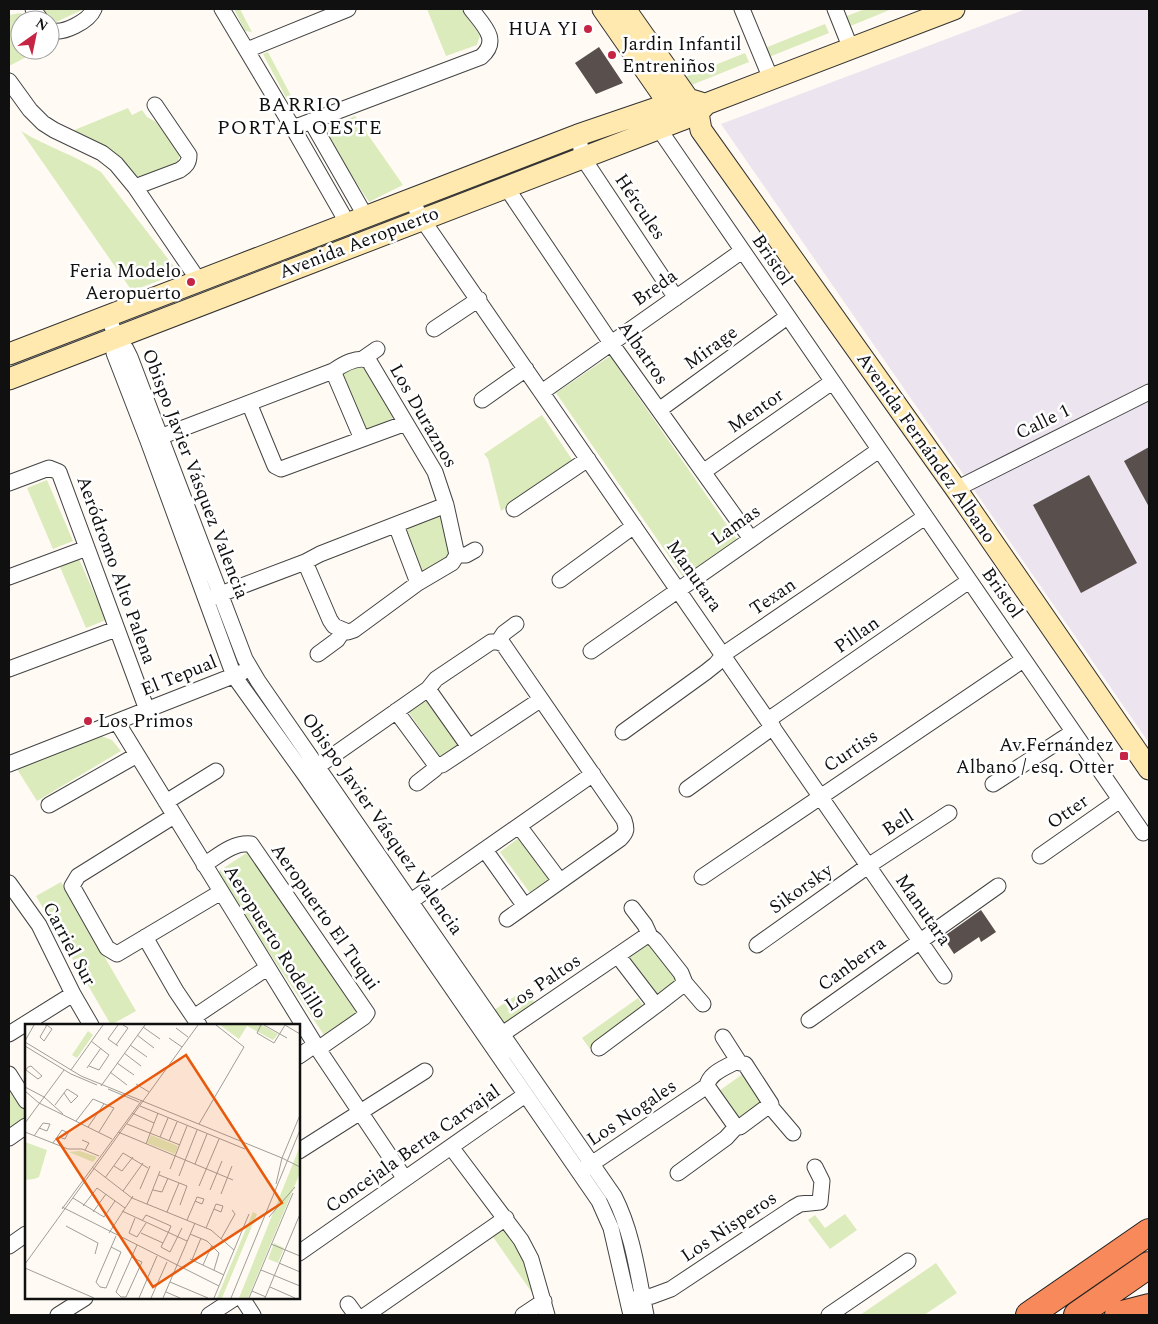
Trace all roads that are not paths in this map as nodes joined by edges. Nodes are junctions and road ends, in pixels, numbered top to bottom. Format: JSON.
{"nodes":[{"id":1,"x":94,"y":9,"type":"edge"},
{"id":2,"x":222,"y":9,"type":"edge"},
{"id":3,"x":348,"y":9,"type":"edge"},
{"id":4,"x":471,"y":9,"type":"edge"},
{"id":5,"x":604,"y":9,"type":"edge"},
{"id":6,"x":625,"y":9,"type":"edge"},
{"id":7,"x":742,"y":9,"type":"edge"},
{"id":8,"x":834,"y":9,"type":"edge"},
{"id":9,"x":954,"y":9,"type":"edge"},
{"id":10,"x":928,"y":14,"type":"edge"},
{"id":11,"x":60,"y":31,"type":"edge"},
{"id":12,"x":851,"y":49,"type":"junction"},
{"id":13,"x":247,"y":50,"type":"junction"},
{"id":14,"x":771,"y":79,"type":"junction"},
{"id":15,"x":9,"y":81,"type":"edge"},
{"id":16,"x":155,"y":105,"type":"dead end"},
{"id":17,"x":690,"y":112,"type":"junction"},
{"id":18,"x":311,"y":121,"type":"junction"},
{"id":19,"x":293,"y":128,"type":"junction"},
{"id":20,"x":659,"y":129,"type":"junction"},
{"id":21,"x":578,"y":135,"type":"junction"},
{"id":22,"x":583,"y":158,"type":"junction"},
{"id":23,"x":506,"y":187,"type":"junction"},
{"id":24,"x":135,"y":188,"type":"junction"},
{"id":25,"x":411,"y":200,"type":"junction"},
{"id":26,"x":422,"y":219,"type":"junction"},
{"id":27,"x":357,"y":220,"type":"junction"},
{"id":28,"x":742,"y":251,"type":"junction"},
{"id":29,"x":199,"y":281,"type":"junction"},
{"id":30,"x":676,"y":298,"type":"junction"},
{"id":31,"x":478,"y":299,"type":"junction"},
{"id":32,"x":108,"y":316,"type":"junction"},
{"id":33,"x":788,"y":317,"type":"junction"},
{"id":34,"x":434,"y":329,"type":"dead end"},
{"id":35,"x":116,"y":337,"type":"junction"},
{"id":36,"x":611,"y":343,"type":"junction"},
{"id":37,"x":377,"y":349,"type":"dead end"},
{"id":38,"x":9,"y":354,"type":"edge"},
{"id":39,"x":364,"y":358,"type":"junction"},
{"id":40,"x":526,"y":368,"type":"junction"},
{"id":41,"x":333,"y":371,"type":"junction"},
{"id":42,"x":9,"y":379,"type":"edge"},
{"id":43,"x":832,"y":382,"type":"junction"},
{"id":44,"x":542,"y":392,"type":"junction"},
{"id":45,"x":1149,"y":392,"type":"edge"},
{"id":46,"x":482,"y":400,"type":"dead end"},
{"id":47,"x":249,"y":404,"type":"junction"},
{"id":48,"x":659,"y":410,"type":"junction"},
{"id":49,"x":406,"y":423,"type":"junction"},
{"id":50,"x":154,"y":439,"type":"junction"},
{"id":51,"x":362,"y":439,"type":"junction"},
{"id":52,"x":879,"y":450,"type":"junction"},
{"id":53,"x":588,"y":459,"type":"junction"},
{"id":54,"x":703,"y":472,"type":"junction"},
{"id":55,"x":9,"y":483,"type":"edge"},
{"id":56,"x":956,"y":489,"type":"junction"},
{"id":57,"x":446,"y":505,"type":"junction"},
{"id":58,"x":514,"y":509,"type":"dead end"},
{"id":59,"x":925,"y":517,"type":"junction"},
{"id":60,"x":396,"y":525,"type":"junction"},
{"id":61,"x":634,"y":526,"type":"junction"},
{"id":62,"x":751,"y":539,"type":"junction"},
{"id":63,"x":87,"y":548,"type":"junction"},
{"id":64,"x":475,"y":550,"type":"dead end"},
{"id":65,"x":457,"y":555,"type":"junction"},
{"id":66,"x":305,"y":562,"type":"junction"},
{"id":67,"x":9,"y":577,"type":"edge"},
{"id":68,"x":560,"y":580,"type":"dead end"},
{"id":69,"x":969,"y":582,"type":"junction"},
{"id":70,"x":418,"y":584,"type":"junction"},
{"id":71,"x":678,"y":590,"type":"junction"},
{"id":72,"x":213,"y":597,"type":"junction"},
{"id":73,"x":516,"y":624,"type":"dead end"},
{"id":74,"x":116,"y":629,"type":"junction"},
{"id":75,"x":343,"y":631,"type":"junction"},
{"id":76,"x":498,"y":642,"type":"junction"},
{"id":77,"x":591,"y":651,"type":"dead end"},
{"id":78,"x":318,"y":654,"type":"dead end"},
{"id":79,"x":724,"y":654,"type":"junction"},
{"id":80,"x":1023,"y":660,"type":"junction"},
{"id":81,"x":9,"y":669,"type":"edge"},
{"id":82,"x":251,"y":669,"type":"junction"},
{"id":83,"x":234,"y":676,"type":"junction"},
{"id":84,"x":428,"y":689,"type":"junction"},
{"id":85,"x":540,"y":700,"type":"junction"},
{"id":86,"x":147,"y":710,"type":"junction"},
{"id":87,"x":396,"y":711,"type":"junction"},
{"id":88,"x":117,"y":722,"type":"junction"},
{"id":89,"x":771,"y":724,"type":"junction"},
{"id":90,"x":623,"y":732,"type":"dead end"},
{"id":91,"x":1073,"y":732,"type":"junction"},
{"id":92,"x":469,"y":747,"type":"junction"},
{"id":93,"x":137,"y":755,"type":"junction"},
{"id":94,"x":9,"y":764,"type":"edge"},
{"id":95,"x":438,"y":765,"type":"junction"},
{"id":96,"x":1149,"y":768,"type":"edge"},
{"id":97,"x":216,"y":771,"type":"dead end"},
{"id":98,"x":312,"y":771,"type":"junction"},
{"id":99,"x":593,"y":774,"type":"junction"},
{"id":100,"x":417,"y":783,"type":"dead end"},
{"id":101,"x":993,"y":784,"type":"dead end"},
{"id":102,"x":687,"y":789,"type":"dead end"},
{"id":103,"x":820,"y":796,"type":"junction"},
{"id":104,"x":1120,"y":800,"type":"junction"},
{"id":105,"x":166,"y":802,"type":"junction"},
{"id":106,"x":49,"y":806,"type":"dead end"},
{"id":107,"x":949,"y":813,"type":"dead end"},
{"id":108,"x":174,"y":816,"type":"junction"},
{"id":109,"x":519,"y":826,"type":"junction"},
{"id":110,"x":1143,"y":833,"type":"dead end"},
{"id":111,"x":485,"y":850,"type":"junction"},
{"id":112,"x":1040,"y":856,"type":"dead end"},
{"id":113,"x":204,"y":865,"type":"junction"},
{"id":114,"x":868,"y":866,"type":"junction"},
{"id":115,"x":702,"y":877,"type":"dead end"},
{"id":116,"x":560,"y":881,"type":"junction"},
{"id":117,"x":9,"y":883,"type":"edge"},
{"id":118,"x":998,"y":886,"type":"dead end"},
{"id":119,"x":221,"y":892,"type":"junction"},
{"id":120,"x":405,"y":905,"type":"junction"},
{"id":121,"x":524,"y":906,"type":"junction"},
{"id":122,"x":632,"y":908,"type":"dead end"},
{"id":123,"x":507,"y":919,"type":"dead end"},
{"id":124,"x":650,"y":936,"type":"junction"},
{"id":125,"x":145,"y":937,"type":"junction"},
{"id":126,"x":920,"y":940,"type":"junction"},
{"id":127,"x":757,"y":945,"type":"dead end"},
{"id":128,"x":618,"y":956,"type":"junction"},
{"id":129,"x":268,"y":968,"type":"junction"},
{"id":130,"x":944,"y":976,"type":"dead end"},
{"id":131,"x":685,"y":983,"type":"junction"},
{"id":132,"x":73,"y":994,"type":"junction"},
{"id":133,"x":658,"y":1004,"type":"junction"},
{"id":134,"x":703,"y":1004,"type":"dead end"},
{"id":135,"x":809,"y":1020,"type":"dead end"},
{"id":136,"x":196,"y":1021,"type":"edge"},
{"id":137,"x":90,"y":1024,"type":"edge"},
{"id":138,"x":9,"y":1034,"type":"edge"},
{"id":139,"x":502,"y":1034,"type":"junction"},
{"id":140,"x":723,"y":1037,"type":"dead end"},
{"id":141,"x":489,"y":1043,"type":"junction"},
{"id":142,"x":316,"y":1047,"type":"junction"},
{"id":143,"x":599,"y":1048,"type":"dead end"},
{"id":144,"x":300,"y":1055,"type":"edge"},
{"id":145,"x":739,"y":1062,"type":"junction"},
{"id":146,"x":425,"y":1072,"type":"dead end"},
{"id":147,"x":9,"y":1074,"type":"edge"},
{"id":148,"x":707,"y":1086,"type":"junction"},
{"id":149,"x":525,"y":1095,"type":"junction"},
{"id":150,"x":25,"y":1099,"type":"edge"},
{"id":151,"x":770,"y":1106,"type":"junction"},
{"id":152,"x":360,"y":1113,"type":"junction"},
{"id":153,"x":25,"y":1127,"type":"edge"},
{"id":154,"x":736,"y":1127,"type":"junction"},
{"id":155,"x":793,"y":1133,"type":"dead end"},
{"id":156,"x":9,"y":1138,"type":"edge"},
{"id":157,"x":451,"y":1147,"type":"junction"},
{"id":158,"x":300,"y":1150,"type":"edge"},
{"id":159,"x":592,"y":1164,"type":"junction"},
{"id":160,"x":815,"y":1167,"type":"dead end"},
{"id":161,"x":579,"y":1172,"type":"junction"},
{"id":162,"x":678,"y":1174,"type":"dead end"},
{"id":163,"x":405,"y":1179,"type":"junction"},
{"id":164,"x":506,"y":1218,"type":"junction"},
{"id":165,"x":1144,"y":1234,"type":"edge"},
{"id":166,"x":25,"y":1235,"type":"edge"},
{"id":167,"x":9,"y":1246,"type":"edge"},
{"id":168,"x":300,"y":1252,"type":"edge"},
{"id":169,"x":908,"y":1261,"type":"dead end"},
{"id":170,"x":1149,"y":1265,"type":"edge"},
{"id":171,"x":83,"y":1299,"type":"edge"},
{"id":172,"x":233,"y":1299,"type":"edge"},
{"id":173,"x":243,"y":1299,"type":"edge"},
{"id":174,"x":634,"y":1304,"type":"edge"},
{"id":175,"x":1149,"y":1307,"type":"edge"},
{"id":176,"x":545,"y":1308,"type":"edge"},
{"id":177,"x":58,"y":1315,"type":"edge"},
{"id":178,"x":209,"y":1315,"type":"edge"},
{"id":179,"x":253,"y":1315,"type":"edge"},
{"id":180,"x":366,"y":1315,"type":"edge"},
{"id":181,"x":524,"y":1315,"type":"edge"},
{"id":182,"x":646,"y":1315,"type":"edge"},
{"id":183,"x":829,"y":1315,"type":"edge"},
{"id":184,"x":1029,"y":1315,"type":"edge"},
{"id":185,"x":1077,"y":1315,"type":"edge"},
{"id":186,"x":1118,"y":1315,"type":"edge"}],
"edges":[{"from":1,"to":11,"type":"street"},
{"from":2,"to":13,"type":"street"},
{"from":3,"to":13,"type":"street"},
{"from":4,"to":18,"type":"street"},
{"from":5,"to":17,"type":"street","name":"Avenida Fernández Albano"},
{"from":6,"to":17,"type":"street","name":"Avenida Fernández Albano"},
{"from":7,"to":14,"type":"street"},
{"from":8,"to":12,"type":"street"},
{"from":9,"to":10,"type":"street","name":"Avenida Aeropuerto"},
{"from":10,"to":12,"type":"street","name":"Avenida Aeropuerto"},
{"from":12,"to":14,"type":"street","name":"Avenida Aeropuerto"},
{"from":13,"to":19,"type":"street"},
{"from":14,"to":17,"type":"street","name":"Avenida Aeropuerto"},
{"from":15,"to":24,"type":"street"},
{"from":16,"to":24,"type":"street"},
{"from":17,"to":20,"type":"street","name":"Avenida Aeropuerto"},
{"from":17,"to":21,"type":"street","name":"Avenida Aeropuerto"},
{"from":17,"to":56,"type":"street","name":"Avenida Fernández Albano"},
{"from":18,"to":19,"type":"street"},
{"from":18,"to":27,"type":"street"},
{"from":19,"to":27,"type":"street"},
{"from":20,"to":22,"type":"street","name":"Avenida Aeropuerto"},
{"from":20,"to":28,"type":"street","name":"Bristol"},
{"from":21,"to":22,"type":"street","name":"Hércules"},
{"from":21,"to":25,"type":"street","name":"Avenida Aeropuerto"},
{"from":22,"to":23,"type":"street","name":"Avenida Aeropuerto"},
{"from":22,"to":30,"type":"street","name":"Hércules"},
{"from":23,"to":26,"type":"street","name":"Avenida Aeropuerto"},
{"from":23,"to":36,"type":"street","name":"Albatros"},
{"from":24,"to":29,"type":"street"},
{"from":25,"to":26,"type":"street","name":"Manutara"},
{"from":25,"to":27,"type":"street","name":"Avenida Aeropuerto"},
{"from":26,"to":31,"type":"street","name":"Manutara"},
{"from":26,"to":35,"type":"street","name":"Avenida Aeropuerto"},
{"from":27,"to":29,"type":"street","name":"Avenida Aeropuerto"},
{"from":28,"to":30,"type":"street","name":"Breda"},
{"from":28,"to":33,"type":"street","name":"Bristol"},
{"from":29,"to":32,"type":"street","name":"Avenida Aeropuerto"},
{"from":30,"to":36,"type":"street","name":"Breda"},
{"from":31,"to":34,"type":"street"},
{"from":31,"to":40,"type":"street","name":"Manutara"},
{"from":32,"to":35,"type":"street","name":"Obispo Javier Vásquez Valencia"},
{"from":32,"to":38,"type":"street","name":"Avenida Aeropuerto"},
{"from":33,"to":43,"type":"street","name":"Bristol"},
{"from":33,"to":48,"type":"street","name":"Mirage"},
{"from":35,"to":42,"type":"street","name":"Avenida Aeropuerto"},
{"from":35,"to":50,"type":"street","name":"Obispo Javier Vásquez Valencia"},
{"from":36,"to":44,"type":"street","name":"Breda"},
{"from":36,"to":48,"type":"street","name":"Albatros"},
{"from":37,"to":39,"type":"street","name":"Los Duraznos"},
{"from":39,"to":41,"type":"street","name":"Los Duraznos"},
{"from":39,"to":49,"type":"street","name":"Los Duraznos"},
{"from":40,"to":44,"type":"street","name":"Manutara"},
{"from":40,"to":46,"type":"street"},
{"from":41,"to":47,"type":"street","name":"Los Duraznos"},
{"from":41,"to":51,"type":"street"},
{"from":43,"to":52,"type":"street","name":"Bristol"},
{"from":43,"to":54,"type":"street","name":"Mentor"},
{"from":44,"to":53,"type":"street","name":"Manutara"},
{"from":45,"to":56,"type":"street","name":"Calle 1"},
{"from":47,"to":50,"type":"street","name":"Los Duraznos"},
{"from":47,"to":51,"type":"street"},
{"from":48,"to":54,"type":"street","name":"Albatros"},
{"from":49,"to":51,"type":"street"},
{"from":49,"to":57,"type":"street","name":"Los Duraznos"},
{"from":50,"to":72,"type":"street","name":"Obispo Javier Vásquez Valencia"},
{"from":52,"to":59,"type":"street","name":"Bristol"},
{"from":52,"to":62,"type":"street","name":"Lamas"},
{"from":53,"to":58,"type":"street"},
{"from":53,"to":61,"type":"street","name":"Manutara"},
{"from":54,"to":62,"type":"street","name":"Albatros"},
{"from":55,"to":63,"type":"street","name":"Aeródromo Alto Palena"},
{"from":56,"to":96,"type":"street","name":"Avenida Fernández Albano"},
{"from":57,"to":60,"type":"street"},
{"from":57,"to":65,"type":"street","name":"Los Duraznos"},
{"from":59,"to":69,"type":"street","name":"Bristol"},
{"from":59,"to":79,"type":"street","name":"Texan"},
{"from":60,"to":66,"type":"street"},
{"from":60,"to":70,"type":"street"},
{"from":61,"to":68,"type":"street"},
{"from":61,"to":71,"type":"street","name":"Manutara"},
{"from":62,"to":71,"type":"street","name":"Lamas"},
{"from":63,"to":67,"type":"street"},
{"from":63,"to":74,"type":"street","name":"Aeródromo Alto Palena"},
{"from":64,"to":65,"type":"street"},
{"from":65,"to":70,"type":"street"},
{"from":66,"to":72,"type":"street"},
{"from":66,"to":75,"type":"street"},
{"from":69,"to":80,"type":"street","name":"Bristol"},
{"from":69,"to":89,"type":"street","name":"Pillan"},
{"from":70,"to":75,"type":"street"},
{"from":71,"to":77,"type":"street","name":"Lamas"},
{"from":71,"to":79,"type":"street","name":"Manutara"},
{"from":72,"to":82,"type":"street","name":"Obispo Javier Vásquez Valencia"},
{"from":72,"to":83,"type":"street","name":"Obispo Javier Vásquez Valencia"},
{"from":73,"to":76,"type":"street"},
{"from":74,"to":81,"type":"street"},
{"from":74,"to":86,"type":"street","name":"Aeródromo Alto Palena"},
{"from":75,"to":78,"type":"street"},
{"from":76,"to":84,"type":"street"},
{"from":76,"to":85,"type":"street"},
{"from":79,"to":89,"type":"street","name":"Manutara"},
{"from":79,"to":90,"type":"street","name":"Texan"},
{"from":80,"to":91,"type":"street","name":"Bristol"},
{"from":80,"to":103,"type":"street","name":"Curtiss"},
{"from":82,"to":83,"type":"street","name":"El Tepual"},
{"from":82,"to":98,"type":"street","name":"Obispo Javier Vásquez Valencia"},
{"from":83,"to":86,"type":"street","name":"El Tepual"},
{"from":83,"to":98,"type":"street","name":"Obispo Javier Vásquez Valencia"},
{"from":84,"to":87,"type":"street"},
{"from":84,"to":92,"type":"street"},
{"from":85,"to":92,"type":"street"},
{"from":85,"to":99,"type":"street"},
{"from":86,"to":88,"type":"street","name":"El Tepual"},
{"from":87,"to":95,"type":"street"},
{"from":87,"to":98,"type":"street"},
{"from":88,"to":93,"type":"street","name":"Aeropuerto Rodelillo"},
{"from":88,"to":94,"type":"street","name":"El Tepual"},
{"from":89,"to":102,"type":"street","name":"Pillan"},
{"from":89,"to":103,"type":"street","name":"Manutara"},
{"from":91,"to":101,"type":"street"},
{"from":91,"to":104,"type":"street","name":"Bristol"},
{"from":92,"to":95,"type":"street"},
{"from":93,"to":105,"type":"street","name":"Aeropuerto Rodelillo"},
{"from":93,"to":106,"type":"street"},
{"from":95,"to":100,"type":"street"},
{"from":97,"to":105,"type":"street"},
{"from":98,"to":120,"type":"street","name":"Obispo Javier Vásquez Valencia"},
{"from":99,"to":109,"type":"street"},
{"from":99,"to":116,"type":"street"},
{"from":103,"to":114,"type":"street","name":"Manutara"},
{"from":103,"to":115,"type":"street","name":"Curtiss"},
{"from":104,"to":110,"type":"street","name":"Bristol"},
{"from":104,"to":112,"type":"street","name":"Otter"},
{"from":105,"to":108,"type":"street","name":"Aeropuerto Rodelillo"},
{"from":107,"to":114,"type":"street","name":"Bell"},
{"from":108,"to":113,"type":"street","name":"Aeropuerto Rodelillo"},
{"from":108,"to":125,"type":"street"},
{"from":109,"to":111,"type":"street"},
{"from":109,"to":116,"type":"street"},
{"from":111,"to":120,"type":"street"},
{"from":111,"to":121,"type":"street"},
{"from":113,"to":119,"type":"street","name":"Aeropuerto Rodelillo"},
{"from":113,"to":142,"type":"street","name":"Aeropuerto El Tuqui"},
{"from":114,"to":126,"type":"street","name":"Manutara"},
{"from":114,"to":127,"type":"street","name":"Sikorsky"},
{"from":116,"to":121,"type":"street"},
{"from":117,"to":132,"type":"street","name":"Carriel Sur"},
{"from":118,"to":126,"type":"street"},
{"from":119,"to":125,"type":"street"},
{"from":119,"to":129,"type":"street","name":"Aeropuerto Rodelillo"},
{"from":120,"to":139,"type":"street","name":"Obispo Javier Vásquez Valencia"},
{"from":120,"to":141,"type":"street","name":"Obispo Javier Vásquez Valencia"},
{"from":121,"to":123,"type":"street"},
{"from":122,"to":124,"type":"street"},
{"from":124,"to":128,"type":"street","name":"Los Paltos"},
{"from":124,"to":131,"type":"street"},
{"from":125,"to":136,"type":"street"},
{"from":126,"to":130,"type":"street","name":"Manutara"},
{"from":126,"to":135,"type":"street","name":"Canberra"},
{"from":128,"to":133,"type":"street"},
{"from":128,"to":139,"type":"street","name":"Los Paltos"},
{"from":129,"to":136,"type":"street"},
{"from":129,"to":142,"type":"street","name":"Aeropuerto Rodelillo"},
{"from":131,"to":133,"type":"street"},
{"from":131,"to":134,"type":"street"},
{"from":132,"to":137,"type":"street","name":"Carriel Sur"},
{"from":132,"to":138,"type":"street"},
{"from":133,"to":143,"type":"street"},
{"from":139,"to":141,"type":"street","name":"Los Paltos"},
{"from":139,"to":159,"type":"street","name":"Obispo Javier Vásquez Valencia"},
{"from":140,"to":145,"type":"street"},
{"from":141,"to":149,"type":"street","name":"Obispo Javier Vásquez Valencia"},
{"from":142,"to":144,"type":"street"},
{"from":142,"to":152,"type":"street","name":"Aeropuerto Rodelillo"},
{"from":145,"to":148,"type":"street","name":"Los Nogales"},
{"from":145,"to":151,"type":"street"},
{"from":146,"to":152,"type":"street"},
{"from":147,"to":150,"type":"street"},
{"from":148,"to":154,"type":"street","name":"Los Nogales"},
{"from":148,"to":159,"type":"street","name":"Los Nogales"},
{"from":149,"to":157,"type":"street","name":"Concejala Berta Carvajal"},
{"from":149,"to":161,"type":"street","name":"Obispo Javier Vásquez Valencia"},
{"from":151,"to":154,"type":"street"},
{"from":151,"to":155,"type":"street"},
{"from":152,"to":158,"type":"street"},
{"from":152,"to":163,"type":"street","name":"Aeropuerto Rodelillo"},
{"from":153,"to":156,"type":"street"},
{"from":154,"to":162,"type":"street"},
{"from":157,"to":163,"type":"street","name":"Concejala Berta Carvajal"},
{"from":157,"to":164,"type":"street"},
{"from":159,"to":161,"type":"street","name":"Los Nogales"},
{"from":159,"to":174,"type":"street","name":"Obispo Javier Vásquez Valencia"},
{"from":160,"to":174,"type":"street","name":"Los Nisperos"},
{"from":161,"to":174,"type":"street","name":"Obispo Javier Vásquez Valencia"},
{"from":163,"to":168,"type":"street","name":"Concejala Berta Carvajal"},
{"from":164,"to":176,"type":"street"},
{"from":164,"to":180,"type":"street"},
{"from":165,"to":184,"type":"highway"},
{"from":166,"to":167,"type":"street"},
{"from":169,"to":183,"type":"street"},
{"from":170,"to":185,"type":"highway"},
{"from":171,"to":177,"type":"street"},
{"from":172,"to":178,"type":"street"},
{"from":173,"to":179,"type":"street"},
{"from":174,"to":182,"type":"street","name":"Obispo Javier Vásquez Valencia"},
{"from":175,"to":186,"type":"highway"},
{"from":176,"to":181,"type":"street"}]}
